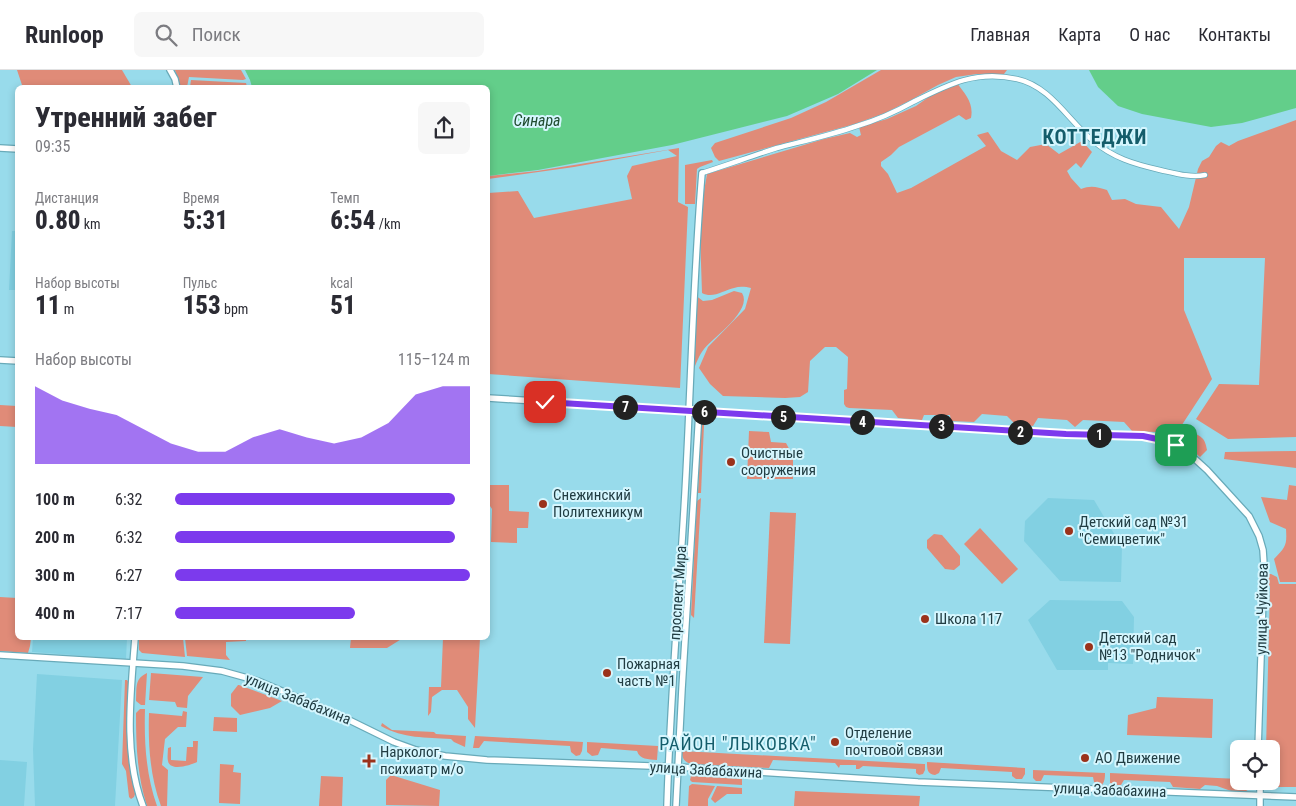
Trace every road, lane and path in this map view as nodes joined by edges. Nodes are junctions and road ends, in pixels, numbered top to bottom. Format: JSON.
{"nodes":[{"id":1,"x":170,"y":70,"type":"edge"},
{"id":2,"x":176,"y":85,"type":"edge"},
{"id":3,"x":0,"y":148,"type":"edge"},
{"id":4,"x":15,"y":149,"type":"edge"},
{"id":5,"x":702,"y":173,"type":"joint"},
{"id":6,"x":1205,"y":175,"type":"dead end"},
{"id":7,"x":0,"y":360,"type":"edge"},
{"id":8,"x":15,"y":361,"type":"edge"},
{"id":9,"x":490,"y":398,"type":"edge"},
{"id":10,"x":689,"y":410,"type":"junction"},
{"id":11,"x":699,"y":412,"type":"junction"},
{"id":12,"x":685,"y":495,"type":"junction"},
{"id":13,"x":694,"y":495,"type":"junction"},
{"id":14,"x":677,"y":605,"type":"junction"},
{"id":15,"x":687,"y":606,"type":"junction"},
{"id":16,"x":135,"y":640,"type":"edge"},
{"id":17,"x":0,"y":655,"type":"edge"},
{"id":18,"x":133,"y":663,"type":"junction"},
{"id":19,"x":673,"y":671,"type":"junction"},
{"id":20,"x":683,"y":672,"type":"junction"},
{"id":21,"x":1258,"y":740,"type":"edge"},
{"id":22,"x":668,"y":767,"type":"junction"},
{"id":23,"x":678,"y":767,"type":"junction"},
{"id":24,"x":1260,"y":790,"type":"edge"},
{"id":25,"x":1260,"y":796,"type":"junction"},
{"id":26,"x":1296,"y":798,"type":"edge"},
{"id":27,"x":143,"y":806,"type":"edge"},
{"id":28,"x":667,"y":806,"type":"edge"},
{"id":29,"x":676,"y":806,"type":"edge"},
{"id":30,"x":1260,"y":806,"type":"edge"}],
"edges":[{"from":1,"to":2,"type":"street"},
{"from":3,"to":4,"type":"street"},
{"from":5,"to":6,"type":"street"},
{"from":5,"to":10,"type":"street","name":"проспект Мира"},
{"from":7,"to":8,"type":"street"},
{"from":9,"to":10,"type":"street","name":"улица Чуйкова"},
{"from":10,"to":11,"type":"street","name":"улица Чуйкова"},
{"from":10,"to":12,"type":"street","name":"проспект Мира"},
{"from":11,"to":13,"type":"street","name":"проспект Мира"},
{"from":11,"to":21,"type":"street","name":"улица Чуйкова"},
{"from":12,"to":13,"type":"street"},
{"from":12,"to":14,"type":"street","name":"проспект Мира"},
{"from":13,"to":15,"type":"street","name":"проспект Мира"},
{"from":14,"to":15,"type":"street"},
{"from":14,"to":19,"type":"street","name":"проспект Мира"},
{"from":15,"to":20,"type":"street","name":"проспект Мира"},
{"from":16,"to":18,"type":"street"},
{"from":17,"to":18,"type":"street","name":"улица Забабахина"},
{"from":18,"to":22,"type":"street","name":"улица Забабахина"},
{"from":18,"to":27,"type":"street"},
{"from":19,"to":20,"type":"street"},
{"from":19,"to":22,"type":"street","name":"проспект Мира"},
{"from":20,"to":23,"type":"street","name":"проспект Мира"},
{"from":22,"to":23,"type":"street","name":"улица Забабахина"},
{"from":22,"to":28,"type":"street","name":"проспект Мира"},
{"from":23,"to":25,"type":"street","name":"улица Забабахина"},
{"from":23,"to":29,"type":"street","name":"проспект Мира"},
{"from":24,"to":25,"type":"street"},
{"from":25,"to":26,"type":"street","name":"улица Забабахина"},
{"from":25,"to":30,"type":"street"}]}
